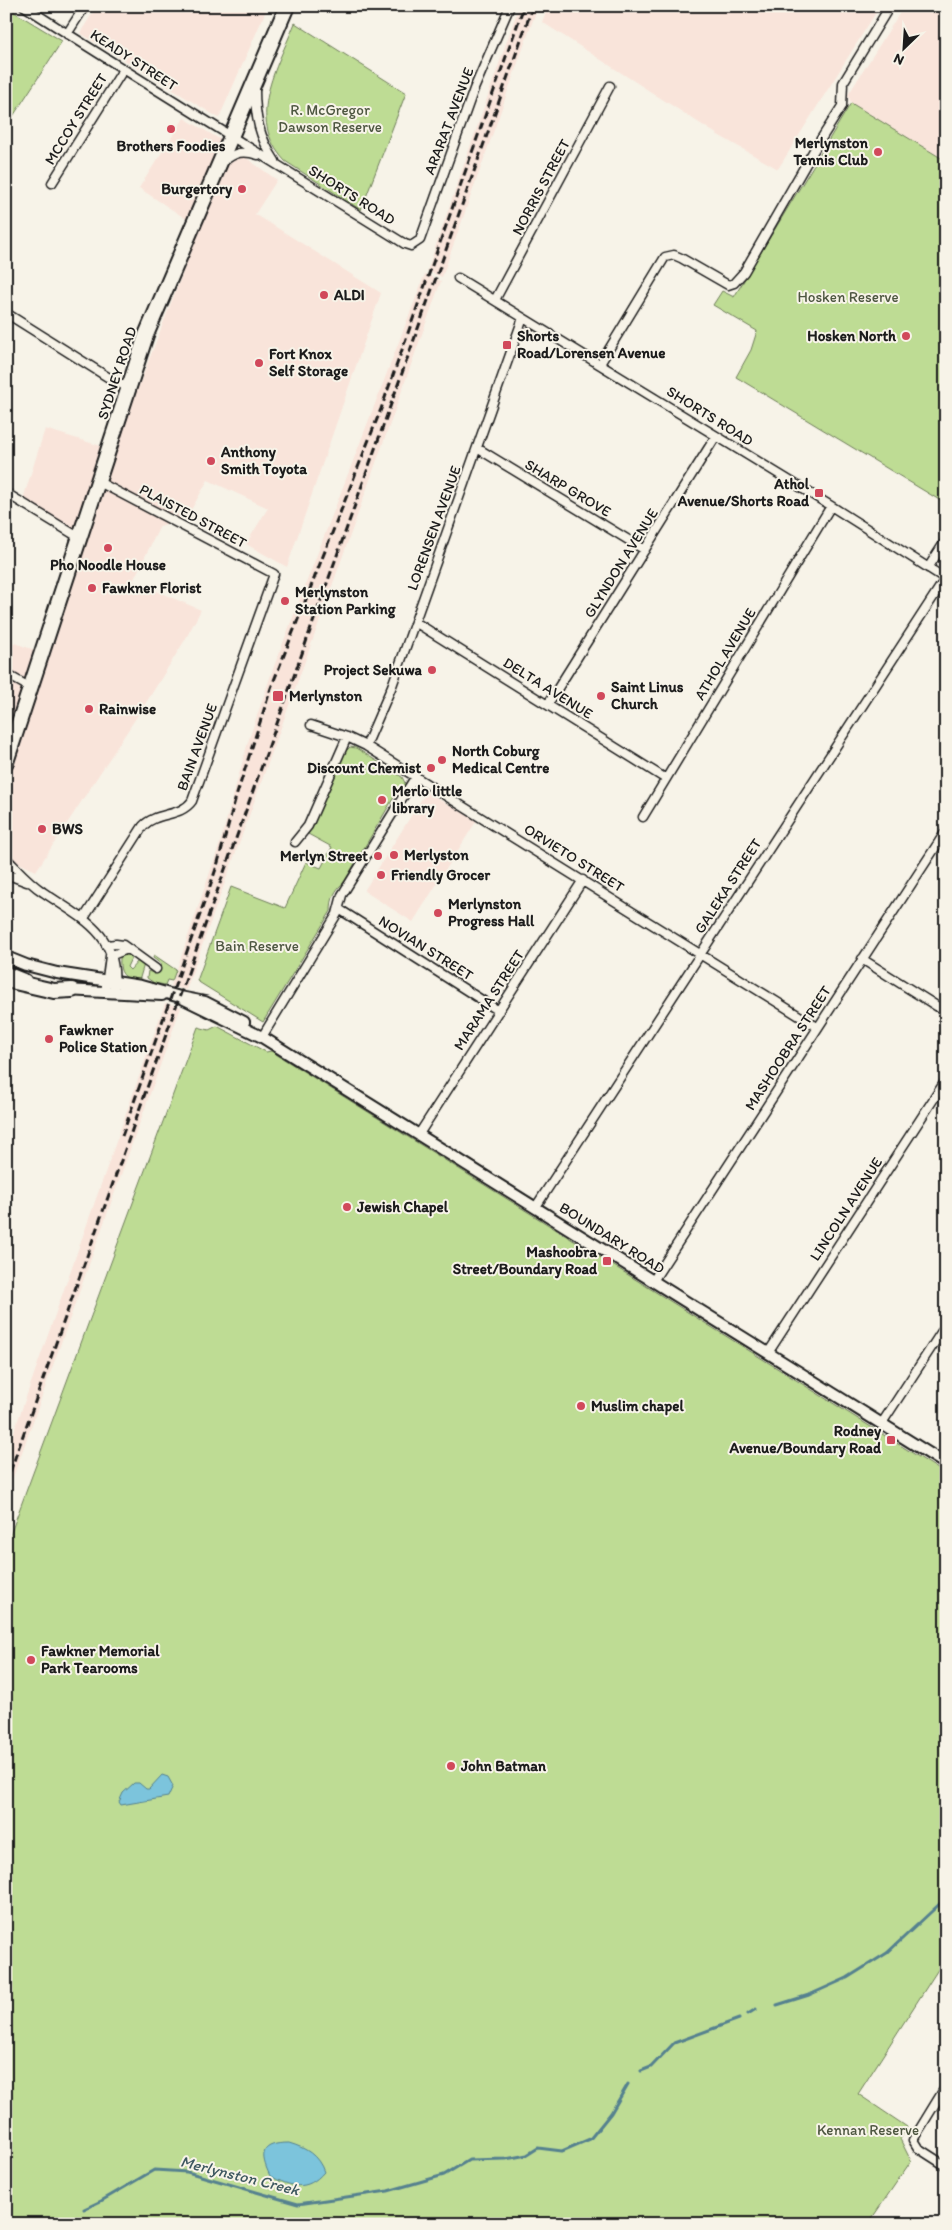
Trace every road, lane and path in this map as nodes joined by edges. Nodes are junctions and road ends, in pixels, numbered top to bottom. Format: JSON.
{"nodes":[{"id":1,"x":24,"y":6,"type":"edge"},
{"id":2,"x":85,"y":6,"type":"edge"},
{"id":3,"x":286,"y":6,"type":"edge"},
{"id":4,"x":510,"y":6,"type":"edge"},
{"id":5,"x":890,"y":6,"type":"edge"},
{"id":6,"x":67,"y":34,"type":"junction"},
{"id":7,"x":123,"y":70,"type":"junction"},
{"id":8,"x":254,"y":80,"type":"junction"},
{"id":9,"x":610,"y":86,"type":"dead end"},
{"id":10,"x":230,"y":136,"type":"junction"},
{"id":11,"x":273,"y":161,"type":"junction"},
{"id":12,"x":217,"y":166,"type":"junction"},
{"id":13,"x":52,"y":183,"type":"dead end"},
{"id":14,"x":414,"y":246,"type":"joint"},
{"id":15,"x":458,"y":278,"type":"dead end"},
{"id":16,"x":495,"y":300,"type":"junction"},
{"id":17,"x":6,"y":313,"type":"edge"},
{"id":18,"x":523,"y":318,"type":"junction"},
{"id":19,"x":600,"y":364,"type":"junction"},
{"id":20,"x":130,"y":388,"type":"junction"},
{"id":21,"x":716,"y":436,"type":"junction"},
{"id":22,"x":477,"y":448,"type":"junction"},
{"id":23,"x":99,"y":482,"type":"junction"},
{"id":24,"x":6,"y":493,"type":"edge"},
{"id":25,"x":831,"y":506,"type":"junction"},
{"id":26,"x":80,"y":538,"type":"junction"},
{"id":27,"x":946,"y":540,"type":"edge"},
{"id":28,"x":645,"y":550,"type":"junction"},
{"id":29,"x":928,"y":568,"type":"junction"},
{"id":30,"x":274,"y":574,"type":"joint"},
{"id":31,"x":945,"y":579,"type":"edge"},
{"id":32,"x":415,"y":622,"type":"junction"},
{"id":33,"x":6,"y":674,"type":"edge"},
{"id":34,"x":31,"y":688,"type":"junction"},
{"id":35,"x":548,"y":704,"type":"junction"},
{"id":36,"x":310,"y":725,"type":"dead end"},
{"id":37,"x":347,"y":737,"type":"junction"},
{"id":38,"x":366,"y":746,"type":"junction"},
{"id":39,"x":6,"y":763,"type":"edge"},
{"id":40,"x":416,"y":776,"type":"junction"},
{"id":41,"x":666,"y":779,"type":"junction"},
{"id":42,"x":643,"y":817,"type":"dead end"},
{"id":43,"x":946,"y":831,"type":"edge"},
{"id":44,"x":295,"y":842,"type":"dead end"},
{"id":45,"x":6,"y":858,"type":"edge"},
{"id":46,"x":6,"y":874,"type":"edge"},
{"id":47,"x":583,"y":880,"type":"junction"},
{"id":48,"x":31,"y":884,"type":"junction"},
{"id":49,"x":339,"y":909,"type":"junction"},
{"id":50,"x":84,"y":918,"type":"junction"},
{"id":51,"x":106,"y":945,"type":"junction"},
{"id":52,"x":130,"y":950,"type":"junction"},
{"id":53,"x":700,"y":954,"type":"junction"},
{"id":54,"x":110,"y":956,"type":"junction"},
{"id":55,"x":6,"y":957,"type":"edge"},
{"id":56,"x":862,"y":959,"type":"junction"},
{"id":57,"x":156,"y":969,"type":"dead end"},
{"id":58,"x":6,"y":972,"type":"edge"},
{"id":59,"x":6,"y":980,"type":"edge"},
{"id":60,"x":110,"y":981,"type":"junction"},
{"id":61,"x":72,"y":990,"type":"junction"},
{"id":62,"x":109,"y":993,"type":"junction"},
{"id":63,"x":176,"y":996,"type":"junction"},
{"id":64,"x":499,"y":1010,"type":"junction"},
{"id":65,"x":946,"y":1012,"type":"edge"},
{"id":66,"x":817,"y":1028,"type":"junction"},
{"id":67,"x":262,"y":1037,"type":"junction"},
{"id":68,"x":946,"y":1080,"type":"edge"},
{"id":69,"x":418,"y":1134,"type":"junction"},
{"id":70,"x":535,"y":1208,"type":"junction"},
{"id":71,"x":653,"y":1281,"type":"junction"},
{"id":72,"x":946,"y":1325,"type":"edge"},
{"id":73,"x":768,"y":1353,"type":"junction"},
{"id":74,"x":882,"y":1424,"type":"junction"},
{"id":75,"x":946,"y":1464,"type":"edge"},
{"id":76,"x":946,"y":2086,"type":"edge"},
{"id":77,"x":946,"y":2166,"type":"edge"}],
"edges":[{"from":1,"to":6,"type":"street","name":"KEADY STREET"},
{"from":2,"to":6,"type":"street"},
{"from":3,"to":8,"type":"highway","name":"SYDNEY ROAD"},
{"from":4,"to":14,"type":"street","name":"ARARAT AVENUE"},
{"from":5,"to":19,"type":"street"},
{"from":6,"to":7,"type":"street","name":"KEADY STREET"},
{"from":7,"to":10,"type":"street","name":"KEADY STREET"},
{"from":7,"to":13,"type":"street","name":"MCCOY STREET"},
{"from":8,"to":10,"type":"highway","name":"SYDNEY ROAD"},
{"from":8,"to":11,"type":"street","name":"SHORTS ROAD"},
{"from":9,"to":16,"type":"street","name":"NORRIS STREET"},
{"from":10,"to":11,"type":"street","name":"SHORTS ROAD"},
{"from":10,"to":12,"type":"highway","name":"SYDNEY ROAD"},
{"from":11,"to":12,"type":"street","name":"SHORTS ROAD"},
{"from":11,"to":14,"type":"street","name":"SHORTS ROAD"},
{"from":12,"to":20,"type":"highway","name":"SYDNEY ROAD"},
{"from":15,"to":16,"type":"street","name":"SHORTS ROAD"},
{"from":16,"to":18,"type":"street","name":"SHORTS ROAD"},
{"from":17,"to":20,"type":"street"},
{"from":18,"to":19,"type":"street","name":"SHORTS ROAD"},
{"from":18,"to":22,"type":"street","name":"LORENSEN AVENUE"},
{"from":19,"to":21,"type":"street","name":"SHORTS ROAD"},
{"from":20,"to":23,"type":"highway","name":"SYDNEY ROAD"},
{"from":21,"to":25,"type":"street","name":"SHORTS ROAD"},
{"from":21,"to":28,"type":"street","name":"GLYNDON AVENUE"},
{"from":22,"to":28,"type":"street","name":"SHARP GROVE"},
{"from":22,"to":32,"type":"street","name":"LORENSEN AVENUE"},
{"from":23,"to":26,"type":"highway","name":"SYDNEY ROAD"},
{"from":23,"to":30,"type":"street","name":"PLAISTED STREET"},
{"from":24,"to":26,"type":"street"},
{"from":25,"to":29,"type":"street","name":"SHORTS ROAD"},
{"from":25,"to":41,"type":"street","name":"ATHOL AVENUE"},
{"from":26,"to":34,"type":"highway","name":"SYDNEY ROAD"},
{"from":27,"to":29,"type":"street"},
{"from":28,"to":35,"type":"street","name":"GLYNDON AVENUE"},
{"from":29,"to":31,"type":"street","name":"SHORTS ROAD"},
{"from":30,"to":50,"type":"street","name":"BAIN AVENUE"},
{"from":31,"to":53,"type":"street","name":"GALEKA STREET"},
{"from":32,"to":35,"type":"street","name":"DELTA AVENUE"},
{"from":32,"to":38,"type":"street","name":"LORENSEN AVENUE"},
{"from":33,"to":34,"type":"street"},
{"from":34,"to":39,"type":"highway","name":"SYDNEY ROAD"},
{"from":35,"to":41,"type":"street","name":"DELTA AVENUE"},
{"from":36,"to":37,"type":"street","name":"ORVIETO STREET"},
{"from":37,"to":38,"type":"street","name":"ORVIETO STREET"},
{"from":37,"to":44,"type":"street"},
{"from":38,"to":40,"type":"street","name":"ORVIETO STREET"},
{"from":40,"to":47,"type":"street","name":"ORVIETO STREET"},
{"from":40,"to":49,"type":"street"},
{"from":41,"to":42,"type":"street","name":"ATHOL AVENUE"},
{"from":43,"to":56,"type":"street","name":"MASHOOBRA STREET"},
{"from":45,"to":48,"type":"street"},
{"from":46,"to":48,"type":"street"},
{"from":47,"to":53,"type":"street","name":"ORVIETO STREET"},
{"from":47,"to":64,"type":"street","name":"MARAMA STREET"},
{"from":48,"to":50,"type":"street"},
{"from":49,"to":64,"type":"street","name":"NOVIAN STREET"},
{"from":49,"to":67,"type":"street"},
{"from":50,"to":51,"type":"street"},
{"from":51,"to":52,"type":"street"},
{"from":51,"to":54,"type":"street"},
{"from":52,"to":54,"type":"street"},
{"from":52,"to":57,"type":"street"},
{"from":53,"to":66,"type":"street","name":"ORVIETO STREET"},
{"from":53,"to":70,"type":"street","name":"GALEKA STREET"},
{"from":54,"to":60,"type":"street"},
{"from":55,"to":60,"type":"main road","name":"BOUNDARY ROAD"},
{"from":56,"to":65,"type":"street"},
{"from":56,"to":66,"type":"street","name":"MASHOOBRA STREET"},
{"from":58,"to":61,"type":"main road","name":"BOUNDARY ROAD"},
{"from":59,"to":61,"type":"highway"},
{"from":60,"to":62,"type":"street"},
{"from":60,"to":63,"type":"main road","name":"BOUNDARY ROAD"},
{"from":61,"to":62,"type":"main road","name":"BOUNDARY ROAD"},
{"from":62,"to":63,"type":"main road","name":"BOUNDARY ROAD"},
{"from":63,"to":67,"type":"main road","name":"BOUNDARY ROAD"},
{"from":64,"to":69,"type":"street","name":"MARAMA STREET"},
{"from":66,"to":71,"type":"street","name":"MASHOOBRA STREET"},
{"from":67,"to":69,"type":"main road","name":"BOUNDARY ROAD"},
{"from":68,"to":73,"type":"street","name":"LINCOLN AVENUE"},
{"from":69,"to":70,"type":"main road","name":"BOUNDARY ROAD"},
{"from":70,"to":71,"type":"main road","name":"BOUNDARY ROAD"},
{"from":71,"to":73,"type":"main road","name":"BOUNDARY ROAD"},
{"from":72,"to":74,"type":"street"},
{"from":73,"to":74,"type":"main road","name":"BOUNDARY ROAD"},
{"from":74,"to":75,"type":"main road","name":"BOUNDARY ROAD"},
{"from":76,"to":77,"type":"street"}]}
